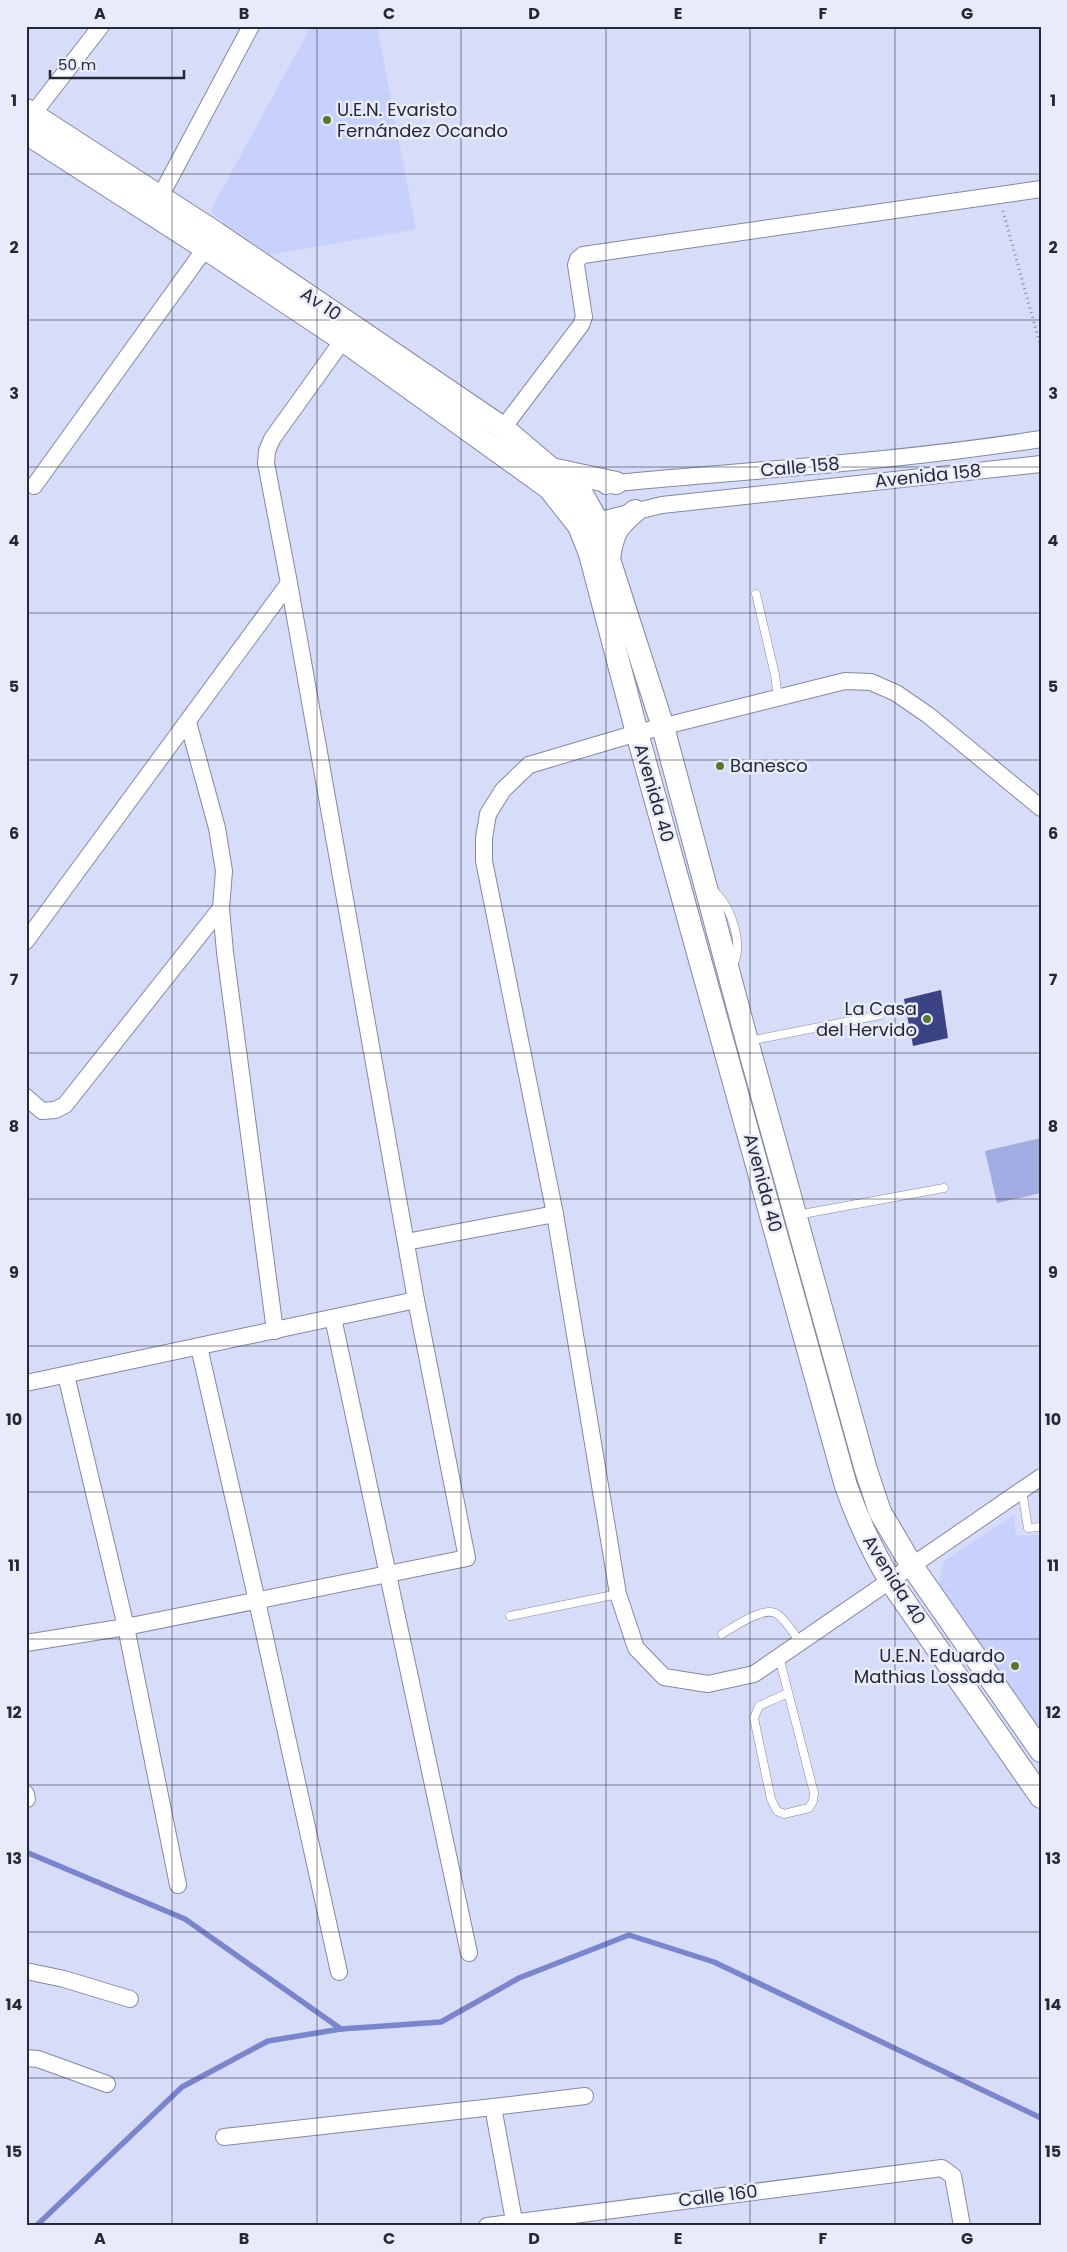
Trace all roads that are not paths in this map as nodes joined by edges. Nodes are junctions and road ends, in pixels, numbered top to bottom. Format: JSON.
{"nodes":[{"id":1,"x":101,"y":26,"type":"edge"},
{"id":2,"x":251,"y":26,"type":"edge"},
{"id":3,"x":28,"y":120,"type":"edge"},
{"id":4,"x":1041,"y":189,"type":"edge"},
{"id":5,"x":160,"y":197,"type":"junction"},
{"id":6,"x":211,"y":241,"type":"junction"},
{"id":7,"x":343,"y":340,"type":"junction"},
{"id":8,"x":504,"y":428,"type":"junction"},
{"id":9,"x":1041,"y":440,"type":"edge"},
{"id":10,"x":962,"y":451,"type":"junction"},
{"id":11,"x":897,"y":458,"type":"junction"},
{"id":12,"x":834,"y":464,"type":"junction"},
{"id":13,"x":1041,"y":464,"type":"edge"},
{"id":14,"x":552,"y":469,"type":"junction"},
{"id":15,"x":738,"y":472,"type":"junction"},
{"id":16,"x":966,"y":472,"type":"junction"},
{"id":17,"x":901,"y":478,"type":"junction"},
{"id":18,"x":616,"y":483,"type":"junction"},
{"id":19,"x":837,"y":485,"type":"junction"},
{"id":20,"x":29,"y":487,"type":"edge"},
{"id":21,"x":743,"y":495,"type":"junction"},
{"id":22,"x":574,"y":502,"type":"junction"},
{"id":23,"x":635,"y":511,"type":"junction"},
{"id":24,"x":588,"y":523,"type":"junction"},
{"id":25,"x":609,"y":558,"type":"junction"},
{"id":26,"x":289,"y":583,"type":"junction"},
{"id":27,"x":756,"y":594,"type":"dead end"},
{"id":28,"x":778,"y":698,"type":"junction"},
{"id":29,"x":188,"y":722,"type":"junction"},
{"id":30,"x":664,"y":727,"type":"junction"},
{"id":31,"x":637,"y":733,"type":"junction"},
{"id":32,"x":1041,"y":808,"type":"edge"},
{"id":33,"x":221,"y":908,"type":"junction"},
{"id":34,"x":26,"y":941,"type":"edge"},
{"id":35,"x":880,"y":1015,"type":"dead end"},
{"id":36,"x":747,"y":1041,"type":"junction"},
{"id":37,"x":26,"y":1098,"type":"edge"},
{"id":38,"x":944,"y":1188,"type":"dead end"},
{"id":39,"x":555,"y":1214,"type":"junction"},
{"id":40,"x":795,"y":1216,"type":"junction"},
{"id":41,"x":406,"y":1242,"type":"junction"},
{"id":42,"x":416,"y":1300,"type":"junction"},
{"id":43,"x":333,"y":1318,"type":"junction"},
{"id":44,"x":275,"y":1331,"type":"junction"},
{"id":45,"x":199,"y":1347,"type":"junction"},
{"id":46,"x":66,"y":1375,"type":"junction"},
{"id":47,"x":26,"y":1383,"type":"edge"},
{"id":48,"x":1041,"y":1477,"type":"edge"},
{"id":49,"x":1022,"y":1491,"type":"junction"},
{"id":50,"x":1041,"y":1527,"type":"edge"},
{"id":51,"x":912,"y":1566,"type":"junction"},
{"id":52,"x":388,"y":1574,"type":"junction"},
{"id":53,"x":891,"y":1582,"type":"junction"},
{"id":54,"x":618,"y":1594,"type":"junction"},
{"id":55,"x":257,"y":1601,"type":"junction"},
{"id":56,"x":510,"y":1616,"type":"dead end"},
{"id":57,"x":126,"y":1628,"type":"junction"},
{"id":58,"x":722,"y":1634,"type":"dead end"},
{"id":59,"x":800,"y":1642,"type":"junction"},
{"id":60,"x":26,"y":1643,"type":"edge"},
{"id":61,"x":779,"y":1657,"type":"junction"},
{"id":62,"x":788,"y":1693,"type":"junction"},
{"id":63,"x":1041,"y":1751,"type":"edge"},
{"id":64,"x":1041,"y":1796,"type":"edge"},
{"id":65,"x":178,"y":1884,"type":"dead end"},
{"id":66,"x":470,"y":1953,"type":"dead end"},
{"id":67,"x":26,"y":1971,"type":"edge"},
{"id":68,"x":339,"y":1972,"type":"dead end"},
{"id":69,"x":130,"y":1999,"type":"dead end"},
{"id":70,"x":26,"y":2058,"type":"edge"},
{"id":71,"x":107,"y":2084,"type":"dead end"},
{"id":72,"x":586,"y":2096,"type":"dead end"},
{"id":73,"x":493,"y":2107,"type":"junction"},
{"id":74,"x":224,"y":2137,"type":"dead end"},
{"id":75,"x":514,"y":2224,"type":"edge"},
{"id":76,"x":487,"y":2226,"type":"edge"},
{"id":77,"x":962,"y":2226,"type":"edge"}],
"edges":[{"from":1,"to":3,"type":"street"},
{"from":2,"to":5,"type":"street"},
{"from":3,"to":5,"type":"street","name":"Av 10"},
{"from":3,"to":6,"type":"street"},
{"from":4,"to":8,"type":"street"},
{"from":5,"to":6,"type":"street","name":"Av 10"},
{"from":6,"to":7,"type":"street"},
{"from":6,"to":8,"type":"street","name":"Av 10"},
{"from":6,"to":20,"type":"street"},
{"from":7,"to":22,"type":"street"},
{"from":7,"to":26,"type":"street"},
{"from":8,"to":14,"type":"street","name":"Av 10"},
{"from":9,"to":10,"type":"street","name":"Calle 158"},
{"from":10,"to":11,"type":"street","name":"Calle 158"},
{"from":10,"to":16,"type":"street"},
{"from":11,"to":12,"type":"street","name":"Calle 158"},
{"from":11,"to":17,"type":"street"},
{"from":12,"to":15,"type":"street","name":"Calle 158"},
{"from":12,"to":19,"type":"street"},
{"from":13,"to":16,"type":"street","name":"Avenida 158"},
{"from":14,"to":18,"type":"street"},
{"from":14,"to":22,"type":"street","name":"Av 10"},
{"from":15,"to":18,"type":"street","name":"Calle 158"},
{"from":15,"to":21,"type":"street"},
{"from":16,"to":17,"type":"street","name":"Avenida 158"},
{"from":17,"to":19,"type":"street","name":"Avenida 158"},
{"from":18,"to":22,"type":"street","name":"Calle 158"},
{"from":19,"to":21,"type":"street","name":"Avenida 158"},
{"from":21,"to":23,"type":"street","name":"Avenida 158"},
{"from":22,"to":24,"type":"street","name":"Av 10"},
{"from":23,"to":24,"type":"street","name":"Avenida 158"},
{"from":23,"to":25,"type":"street"},
{"from":24,"to":25,"type":"street","name":"Avenida 40"},
{"from":24,"to":31,"type":"street","name":"Avenida 40"},
{"from":25,"to":30,"type":"street","name":"Avenida 40"},
{"from":26,"to":29,"type":"street"},
{"from":26,"to":41,"type":"street"},
{"from":27,"to":28,"type":"lane"},
{"from":28,"to":30,"type":"street"},
{"from":28,"to":32,"type":"street"},
{"from":29,"to":33,"type":"street"},
{"from":29,"to":34,"type":"street"},
{"from":30,"to":31,"type":"street"},
{"from":30,"to":36,"type":"street","name":"Avenida 40"},
{"from":31,"to":39,"type":"street"},
{"from":31,"to":53,"type":"street","name":"Avenida 40"},
{"from":33,"to":37,"type":"street"},
{"from":33,"to":44,"type":"street"},
{"from":35,"to":36,"type":"lane"},
{"from":36,"to":40,"type":"street","name":"Avenida 40"},
{"from":38,"to":40,"type":"lane"},
{"from":39,"to":41,"type":"street"},
{"from":39,"to":54,"type":"street"},
{"from":40,"to":51,"type":"street","name":"Avenida 40"},
{"from":41,"to":42,"type":"street"},
{"from":42,"to":43,"type":"street"},
{"from":42,"to":52,"type":"street"},
{"from":43,"to":44,"type":"street"},
{"from":43,"to":52,"type":"street"},
{"from":44,"to":45,"type":"street"},
{"from":45,"to":46,"type":"street"},
{"from":45,"to":55,"type":"street"},
{"from":46,"to":47,"type":"street"},
{"from":46,"to":57,"type":"street"},
{"from":48,"to":49,"type":"street"},
{"from":49,"to":50,"type":"lane"},
{"from":49,"to":51,"type":"street"},
{"from":51,"to":53,"type":"street"},
{"from":51,"to":63,"type":"street","name":"Avenida 40"},
{"from":52,"to":55,"type":"street"},
{"from":52,"to":66,"type":"street"},
{"from":53,"to":59,"type":"street"},
{"from":53,"to":64,"type":"street","name":"Avenida 40"},
{"from":54,"to":56,"type":"lane"},
{"from":54,"to":61,"type":"street"},
{"from":55,"to":57,"type":"street"},
{"from":55,"to":68,"type":"street"},
{"from":57,"to":60,"type":"street"},
{"from":57,"to":65,"type":"street"},
{"from":58,"to":59,"type":"lane"},
{"from":59,"to":61,"type":"street"},
{"from":61,"to":62,"type":"lane"},
{"from":62,"to":62,"type":"lane"},
{"from":67,"to":69,"type":"street"},
{"from":70,"to":71,"type":"street"},
{"from":72,"to":73,"type":"street"},
{"from":73,"to":74,"type":"street"},
{"from":73,"to":75,"type":"street"},
{"from":75,"to":76,"type":"street","name":"Calle 160"},
{"from":75,"to":77,"type":"street","name":"Calle 160"}]}
